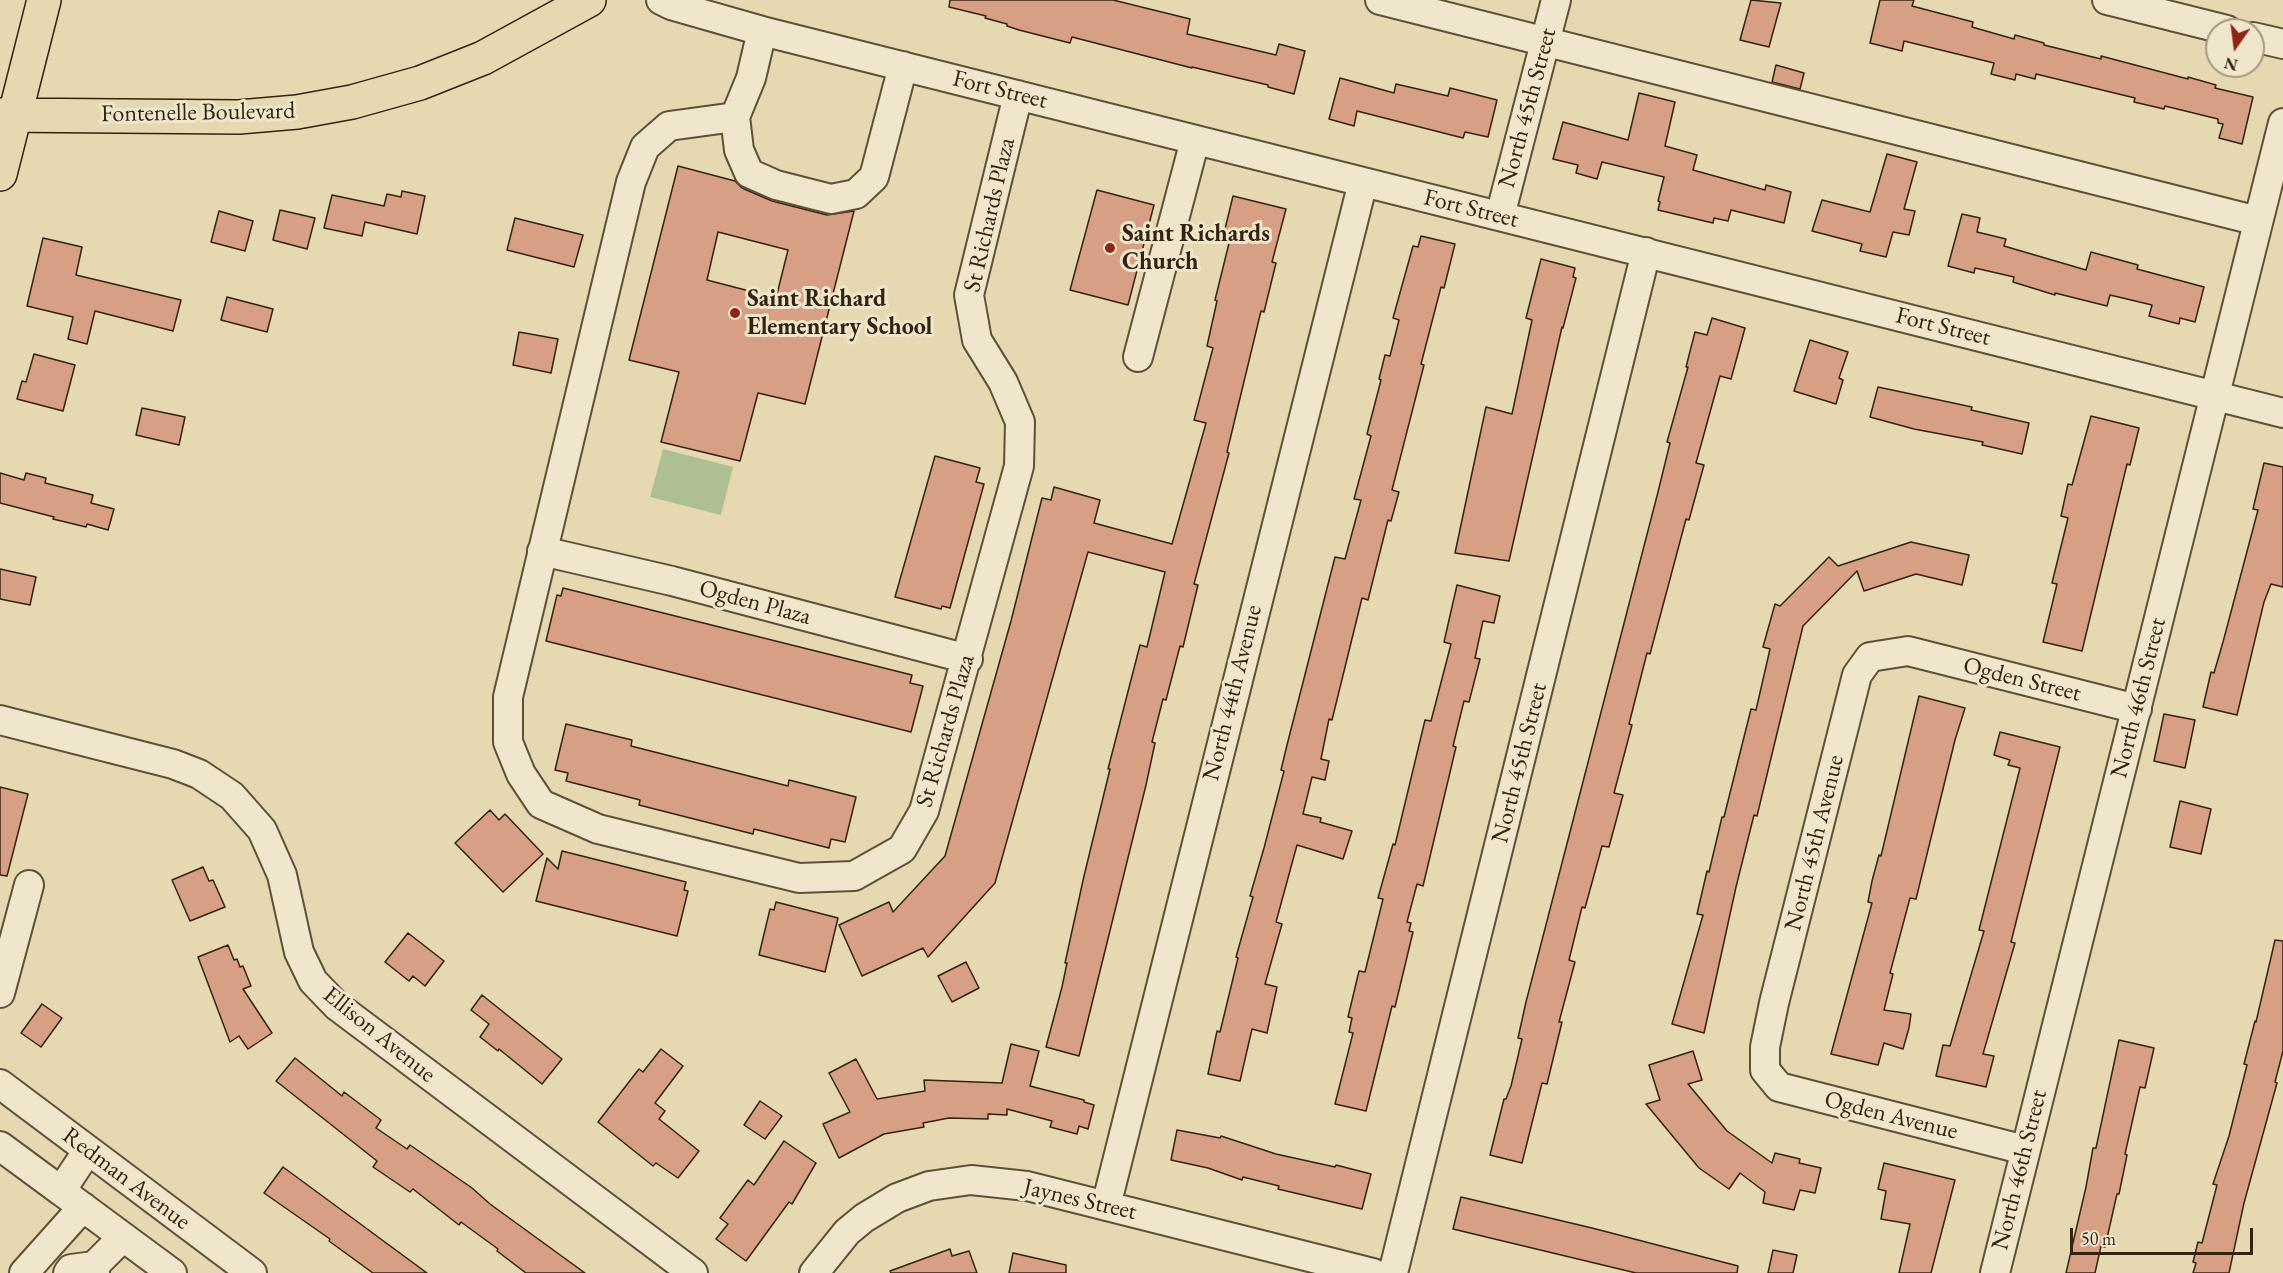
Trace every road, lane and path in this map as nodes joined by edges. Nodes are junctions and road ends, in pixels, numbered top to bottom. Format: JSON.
{"nodes":[{"id":1,"x":44,"y":0,"type":"edge"},
{"id":2,"x":589,"y":0,"type":"edge"},
{"id":3,"x":661,"y":0,"type":"edge"},
{"id":4,"x":1380,"y":0,"type":"edge"},
{"id":5,"x":1556,"y":0,"type":"edge"},
{"id":6,"x":2108,"y":0,"type":"edge"},
{"id":7,"x":2205,"y":24,"type":"edge"},
{"id":8,"x":762,"y":31,"type":"junction"},
{"id":9,"x":1546,"y":40,"type":"junction"},
{"id":10,"x":2265,"y":40,"type":"edge"},
{"id":11,"x":2283,"y":44,"type":"edge"},
{"id":12,"x":903,"y":66,"type":"junction"},
{"id":13,"x":1018,"y":95,"type":"junction"},
{"id":14,"x":7,"y":115,"type":"edge"},
{"id":15,"x":735,"y":117,"type":"junction"},
{"id":16,"x":2283,"y":123,"type":"edge"},
{"id":17,"x":1195,"y":140,"type":"junction"},
{"id":18,"x":0,"y":174,"type":"edge"},
{"id":19,"x":1363,"y":182,"type":"junction"},
{"id":20,"x":1500,"y":216,"type":"junction"},
{"id":21,"x":2258,"y":221,"type":"junction"},
{"id":22,"x":1646,"y":252,"type":"junction"},
{"id":23,"x":1138,"y":357,"type":"dead end"},
{"id":24,"x":2214,"y":395,"type":"junction"},
{"id":25,"x":2283,"y":413,"type":"edge"},
{"id":26,"x":542,"y":551,"type":"junction"},
{"id":27,"x":1908,"y":651,"type":"joint"},
{"id":28,"x":968,"y":658,"type":"junction"},
{"id":29,"x":2137,"y":709,"type":"junction"},
{"id":30,"x":0,"y":720,"type":"edge"},
{"id":31,"x":29,"y":885,"type":"dead end"},
{"id":32,"x":0,"y":993,"type":"edge"},
{"id":33,"x":1765,"y":1070,"type":"joint"},
{"id":34,"x":0,"y":1084,"type":"edge"},
{"id":35,"x":0,"y":1146,"type":"edge"},
{"id":36,"x":88,"y":1150,"type":"junction"},
{"id":37,"x":2025,"y":1150,"type":"junction"},
{"id":38,"x":61,"y":1191,"type":"junction"},
{"id":39,"x":1106,"y":1206,"type":"junction"},
{"id":40,"x":83,"y":1208,"type":"junction"},
{"id":41,"x":123,"y":1237,"type":"junction"},
{"id":42,"x":86,"y":1271,"type":"edge"},
{"id":43,"x":165,"y":1271,"type":"edge"},
{"id":44,"x":24,"y":1273,"type":"edge"},
{"id":45,"x":252,"y":1273,"type":"edge"},
{"id":46,"x":693,"y":1273,"type":"edge"},
{"id":47,"x":814,"y":1273,"type":"edge"},
{"id":48,"x":1373,"y":1273,"type":"edge"},
{"id":49,"x":1393,"y":1273,"type":"edge"},
{"id":50,"x":1995,"y":1273,"type":"edge"}],
"edges":[{"from":1,"to":14,"type":"main road"},
{"from":2,"to":14,"type":"main road","name":"Fontenelle Boulevard"},
{"from":3,"to":8,"type":"street","name":"Fort Street"},
{"from":4,"to":9,"type":"street"},
{"from":5,"to":9,"type":"street","name":"North 45th Street"},
{"from":6,"to":7,"type":"street"},
{"from":8,"to":12,"type":"street","name":"Fort Street"},
{"from":8,"to":15,"type":"street"},
{"from":9,"to":20,"type":"street","name":"North 45th Street"},
{"from":9,"to":21,"type":"street"},
{"from":10,"to":11,"type":"street"},
{"from":12,"to":13,"type":"street","name":"Fort Street"},
{"from":12,"to":15,"type":"street"},
{"from":13,"to":17,"type":"street","name":"Fort Street"},
{"from":13,"to":28,"type":"street","name":"St Richards Plaza"},
{"from":14,"to":18,"type":"main road"},
{"from":15,"to":26,"type":"street","name":"St Richards Plaza"},
{"from":16,"to":21,"type":"street","name":"North 46th Street"},
{"from":17,"to":19,"type":"street","name":"Fort Street"},
{"from":17,"to":23,"type":"street"},
{"from":19,"to":20,"type":"street","name":"Fort Street"},
{"from":19,"to":39,"type":"street","name":"North 44th Avenue"},
{"from":20,"to":22,"type":"street","name":"Fort Street"},
{"from":21,"to":24,"type":"street","name":"North 46th Street"},
{"from":22,"to":24,"type":"street","name":"Fort Street"},
{"from":22,"to":49,"type":"street","name":"North 45th Street"},
{"from":24,"to":25,"type":"street","name":"Fort Street"},
{"from":24,"to":29,"type":"street","name":"North 46th Street"},
{"from":26,"to":28,"type":"street","name":"Ogden Plaza"},
{"from":26,"to":28,"type":"street","name":"St Richards Plaza"},
{"from":27,"to":29,"type":"street","name":"Ogden Street"},
{"from":27,"to":33,"type":"street","name":"North 45th Avenue"},
{"from":29,"to":37,"type":"street","name":"North 46th Street"},
{"from":30,"to":46,"type":"street","name":"Ellison Avenue"},
{"from":31,"to":32,"type":"street"},
{"from":33,"to":37,"type":"street","name":"Ogden Avenue"},
{"from":34,"to":36,"type":"street","name":"Redman Avenue"},
{"from":35,"to":38,"type":"street"},
{"from":36,"to":38,"type":"street"},
{"from":36,"to":45,"type":"street","name":"Redman Avenue"},
{"from":37,"to":50,"type":"street","name":"North 46th Street"},
{"from":38,"to":40,"type":"street"},
{"from":39,"to":47,"type":"street","name":"Jaynes Street"},
{"from":39,"to":48,"type":"street","name":"Jaynes Street"},
{"from":40,"to":41,"type":"street"},
{"from":40,"to":44,"type":"street"},
{"from":41,"to":42,"type":"street"},
{"from":41,"to":43,"type":"street"}]}
